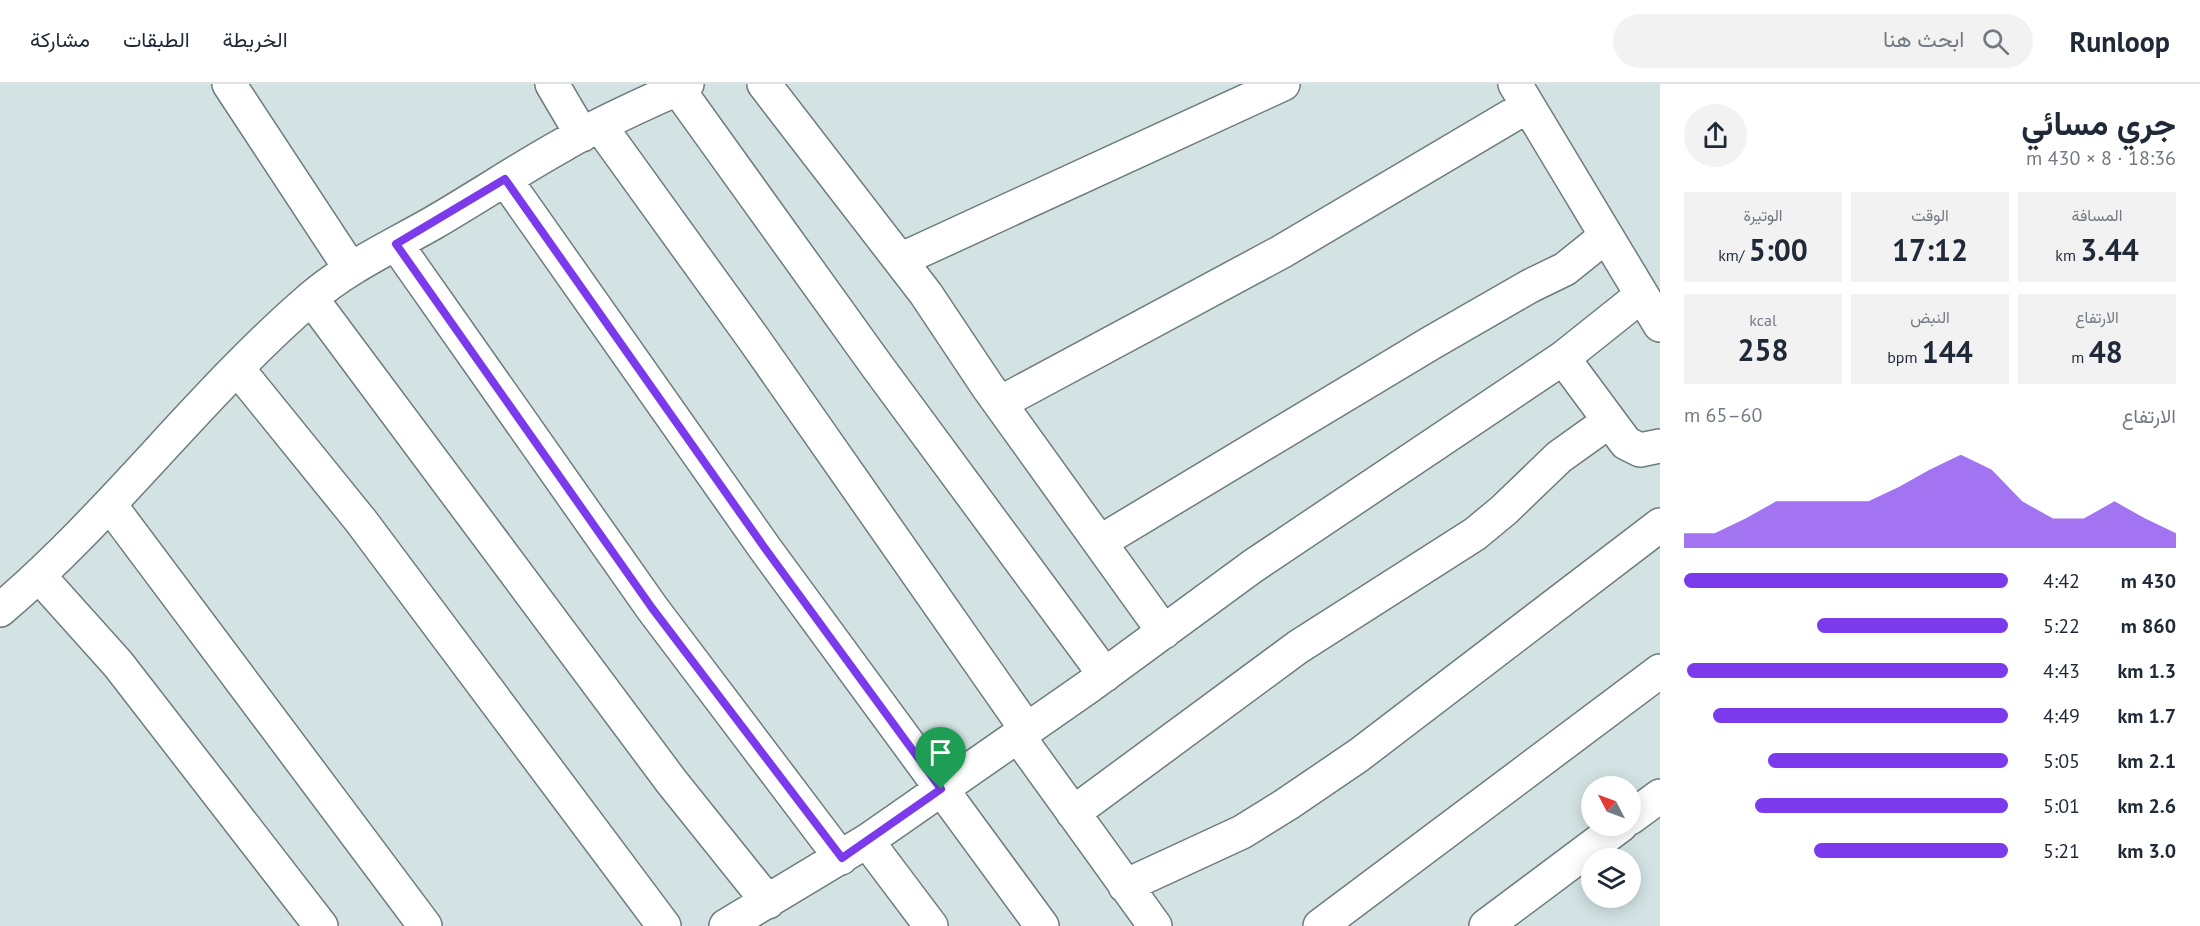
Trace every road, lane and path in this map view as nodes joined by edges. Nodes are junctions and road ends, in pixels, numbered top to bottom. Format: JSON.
{"nodes":[{"id":1,"x":229,"y":84,"type":"edge"},
{"id":2,"x":552,"y":84,"type":"edge"},
{"id":3,"x":764,"y":84,"type":"edge"},
{"id":4,"x":1283,"y":84,"type":"edge"},
{"id":5,"x":682,"y":86,"type":"edge"},
{"id":6,"x":1521,"y":95,"type":"edge"},
{"id":7,"x":591,"y":131,"type":"junction"},
{"id":8,"x":505,"y":179,"type":"junction"},
{"id":9,"x":1606,"y":236,"type":"junction"},
{"id":10,"x":396,"y":244,"type":"junction"},
{"id":11,"x":900,"y":260,"type":"junction"},
{"id":12,"x":350,"y":268,"type":"junction"},
{"id":13,"x":1642,"y":295,"type":"junction"},
{"id":14,"x":311,"y":298,"type":"junction"},
{"id":15,"x":1660,"y":325,"type":"edge"},
{"id":16,"x":1563,"y":358,"type":"junction"},
{"id":17,"x":237,"y":368,"type":"junction"},
{"id":18,"x":1000,"y":403,"type":"junction"},
{"id":19,"x":1608,"y":422,"type":"junction"},
{"id":20,"x":1660,"y":446,"type":"edge"},
{"id":21,"x":110,"y":505,"type":"junction"},
{"id":22,"x":1660,"y":525,"type":"edge"},
{"id":23,"x":1100,"y":542,"type":"junction"},
{"id":24,"x":39,"y":576,"type":"junction"},
{"id":25,"x":0,"y":610,"type":"edge"},
{"id":26,"x":1164,"y":632,"type":"junction"},
{"id":27,"x":1660,"y":670,"type":"edge"},
{"id":28,"x":1105,"y":675,"type":"junction"},
{"id":29,"x":1023,"y":733,"type":"junction"},
{"id":30,"x":941,"y":789,"type":"junction"},
{"id":31,"x":1660,"y":796,"type":"edge"},
{"id":32,"x":1641,"y":810,"type":"edge"},
{"id":33,"x":1073,"y":813,"type":"junction"},
{"id":34,"x":1606,"y":836,"type":"edge"},
{"id":35,"x":854,"y":850,"type":"junction"},
{"id":36,"x":1125,"y":886,"type":"junction"},
{"id":37,"x":768,"y":902,"type":"junction"},
{"id":38,"x":731,"y":925,"type":"edge"},
{"id":39,"x":321,"y":926,"type":"edge"},
{"id":40,"x":425,"y":926,"type":"edge"},
{"id":41,"x":664,"y":926,"type":"edge"},
{"id":42,"x":931,"y":926,"type":"edge"},
{"id":43,"x":1042,"y":926,"type":"edge"},
{"id":44,"x":1155,"y":926,"type":"edge"},
{"id":45,"x":1320,"y":926,"type":"edge"},
{"id":46,"x":1486,"y":926,"type":"edge"}],
"edges":[{"from":1,"to":12,"type":"street"},
{"from":2,"to":7,"type":"street"},
{"from":3,"to":11,"type":"street"},
{"from":4,"to":11,"type":"street"},
{"from":5,"to":7,"type":"street"},
{"from":5,"to":28,"type":"street"},
{"from":6,"to":9,"type":"street"},
{"from":6,"to":18,"type":"street"},
{"from":7,"to":8,"type":"street"},
{"from":7,"to":29,"type":"street"},
{"from":8,"to":10,"type":"street"},
{"from":8,"to":30,"type":"street"},
{"from":9,"to":13,"type":"street"},
{"from":9,"to":23,"type":"street"},
{"from":10,"to":12,"type":"street"},
{"from":10,"to":35,"type":"street"},
{"from":11,"to":18,"type":"street"},
{"from":12,"to":14,"type":"street"},
{"from":13,"to":15,"type":"street"},
{"from":13,"to":16,"type":"street"},
{"from":14,"to":17,"type":"street"},
{"from":14,"to":37,"type":"street"},
{"from":16,"to":19,"type":"street"},
{"from":16,"to":26,"type":"street"},
{"from":17,"to":21,"type":"street"},
{"from":17,"to":41,"type":"street"},
{"from":18,"to":23,"type":"street"},
{"from":19,"to":20,"type":"street"},
{"from":19,"to":33,"type":"street"},
{"from":21,"to":24,"type":"street"},
{"from":21,"to":40,"type":"street"},
{"from":22,"to":36,"type":"street"},
{"from":23,"to":26,"type":"street"},
{"from":24,"to":25,"type":"street"},
{"from":24,"to":39,"type":"street"},
{"from":26,"to":28,"type":"street"},
{"from":27,"to":45,"type":"street"},
{"from":28,"to":29,"type":"street"},
{"from":29,"to":30,"type":"street"},
{"from":29,"to":33,"type":"street"},
{"from":30,"to":35,"type":"street"},
{"from":30,"to":43,"type":"street"},
{"from":31,"to":32,"type":"street"},
{"from":33,"to":36,"type":"street"},
{"from":34,"to":46,"type":"street"},
{"from":35,"to":37,"type":"street"},
{"from":35,"to":42,"type":"street"},
{"from":36,"to":44,"type":"street"},
{"from":37,"to":38,"type":"street"}]}
